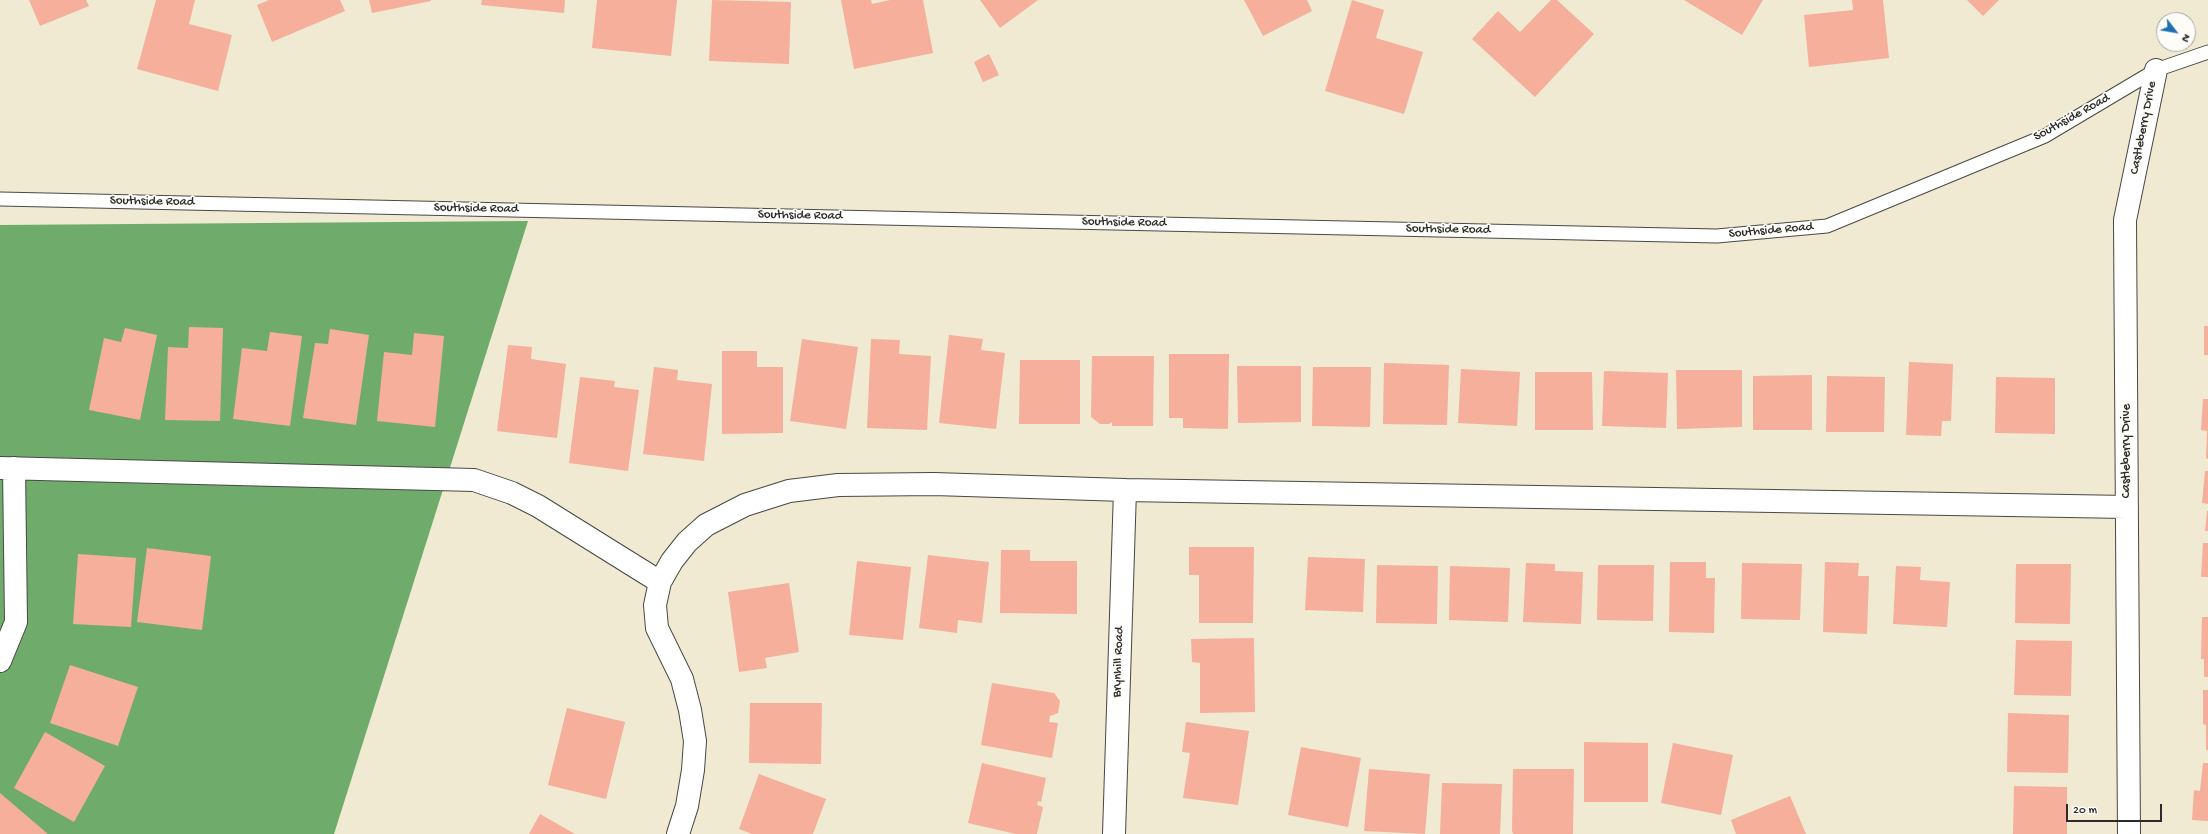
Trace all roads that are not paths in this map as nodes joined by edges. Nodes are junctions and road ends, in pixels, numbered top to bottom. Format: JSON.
{"nodes":[{"id":1,"x":2208,"y":52,"type":"edge"},
{"id":2,"x":2156,"y":70,"type":"junction"},
{"id":3,"x":0,"y":199,"type":"edge"},
{"id":4,"x":7,"y":468,"type":"edge"},
{"id":5,"x":1125,"y":490,"type":"junction"},
{"id":6,"x":2127,"y":507,"type":"junction"},
{"id":7,"x":660,"y":582,"type":"junction"},
{"id":8,"x":0,"y":661,"type":"edge"},
{"id":9,"x":678,"y":834,"type":"edge"},
{"id":10,"x":1114,"y":834,"type":"edge"},
{"id":11,"x":2129,"y":834,"type":"edge"}],
"edges":[{"from":1,"to":2,"type":"lane","name":"Southside Road"},
{"from":2,"to":3,"type":"lane","name":"Southside Road"},
{"from":2,"to":6,"type":"street","name":"Castleberry Drive"},
{"from":4,"to":7,"type":"street"},
{"from":4,"to":8,"type":"street"},
{"from":5,"to":6,"type":"street"},
{"from":5,"to":7,"type":"street"},
{"from":5,"to":10,"type":"street","name":"Brynhill Road"},
{"from":6,"to":11,"type":"street","name":"Castleberry Drive"},
{"from":7,"to":9,"type":"street"}]}
